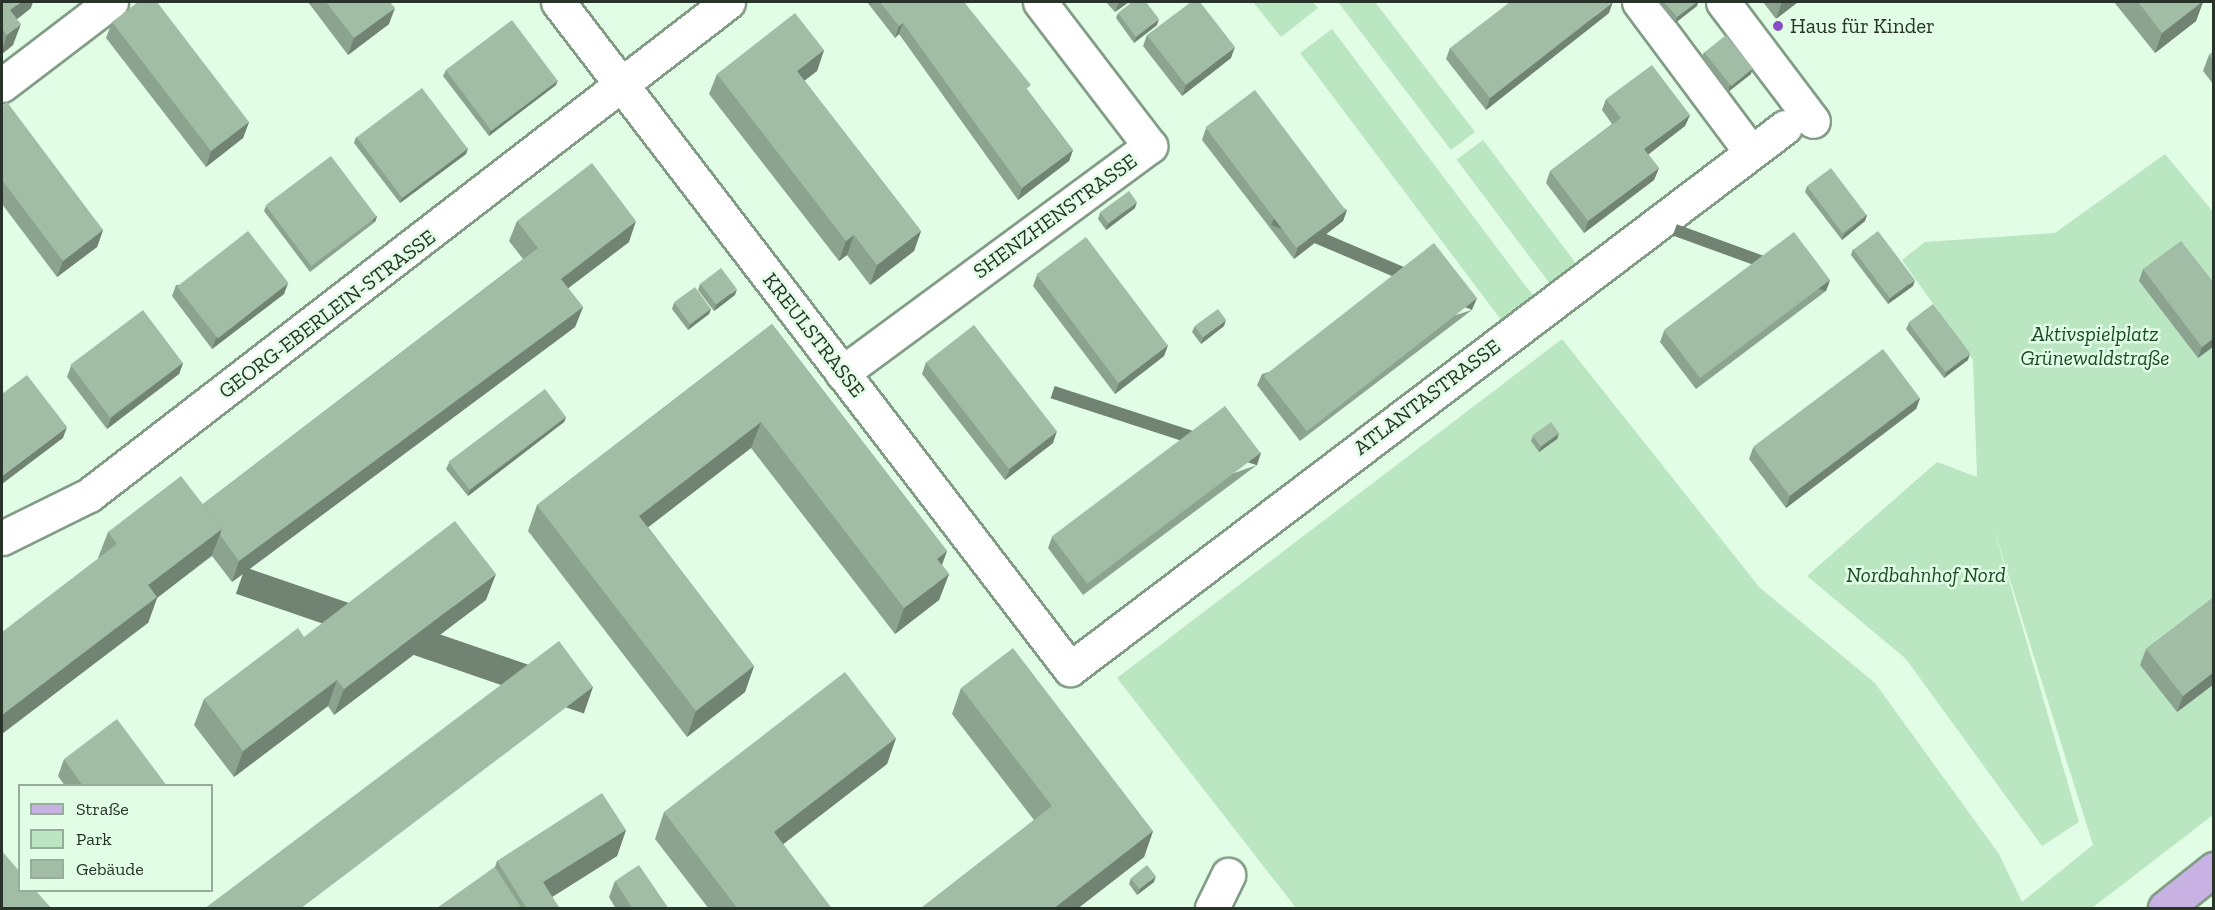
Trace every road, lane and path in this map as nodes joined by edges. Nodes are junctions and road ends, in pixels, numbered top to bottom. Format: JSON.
{"nodes":[{"id":1,"x":111,"y":2,"type":"edge"},
{"id":2,"x":558,"y":2,"type":"edge"},
{"id":3,"x":728,"y":2,"type":"edge"},
{"id":4,"x":1040,"y":2,"type":"edge"},
{"id":5,"x":1639,"y":2,"type":"edge"},
{"id":6,"x":1723,"y":2,"type":"edge"},
{"id":7,"x":2,"y":85,"type":"edge"},
{"id":8,"x":622,"y":86,"type":"junction"},
{"id":9,"x":1751,"y":152,"type":"junction"},
{"id":10,"x":842,"y":373,"type":"junction"},
{"id":11,"x":11,"y":532,"type":"edge"},
{"id":12,"x":1070,"y":669,"type":"joint"},
{"id":13,"x":2214,"y":869,"type":"edge"},
{"id":14,"x":1228,"y":875,"type":"dead end"},
{"id":15,"x":1212,"y":909,"type":"edge"},
{"id":16,"x":2165,"y":909,"type":"edge"}],
"edges":[{"from":1,"to":7,"type":"street"},
{"from":2,"to":8,"type":"street","name":"KREULSTRASSE"},
{"from":3,"to":8,"type":"street"},
{"from":4,"to":10,"type":"street","name":"SHENZHENSTRASSE"},
{"from":5,"to":9,"type":"street"},
{"from":6,"to":9,"type":"street","name":"ATLANTASTRASSE"},
{"from":8,"to":10,"type":"street","name":"KREULSTRASSE"},
{"from":8,"to":11,"type":"street","name":"GEORG-EBERLEIN-STRASSE"},
{"from":9,"to":12,"type":"street","name":"ATLANTASTRASSE"},
{"from":10,"to":12,"type":"street","name":"KREULSTRASSE"},
{"from":13,"to":16,"type":"main road"},
{"from":14,"to":15,"type":"street"}]}
